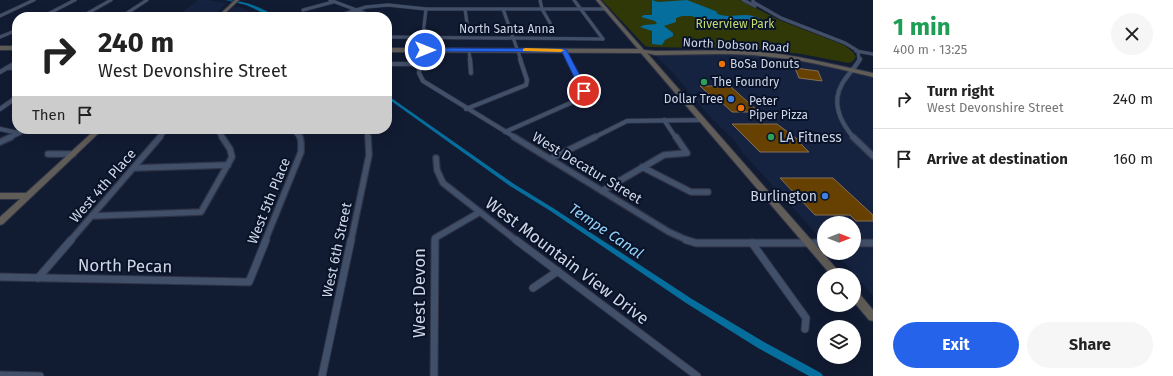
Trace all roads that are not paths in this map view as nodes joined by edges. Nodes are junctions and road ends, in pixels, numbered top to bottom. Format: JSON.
{"nodes":[{"id":1,"x":34,"y":0,"type":"edge"},
{"id":2,"x":75,"y":0,"type":"edge"},
{"id":3,"x":111,"y":0,"type":"edge"},
{"id":4,"x":147,"y":0,"type":"edge"},
{"id":5,"x":237,"y":0,"type":"edge"},
{"id":6,"x":330,"y":0,"type":"edge"},
{"id":7,"x":540,"y":0,"type":"edge"},
{"id":8,"x":574,"y":0,"type":"edge"},
{"id":9,"x":598,"y":0,"type":"edge"},
{"id":10,"x":743,"y":0,"type":"edge"},
{"id":11,"x":753,"y":0,"type":"edge"},
{"id":12,"x":333,"y":2,"type":"junction"},
{"id":13,"x":426,"y":9,"type":"junction"},
{"id":14,"x":465,"y":9,"type":"junction"},
{"id":15,"x":503,"y":9,"type":"junction"},
{"id":16,"x":542,"y":9,"type":"junction"},
{"id":17,"x":581,"y":9,"type":"junction"},
{"id":18,"x":606,"y":9,"type":"junction"},
{"id":19,"x":303,"y":10,"type":"dead end"},
{"id":20,"x":358,"y":10,"type":"junction"},
{"id":21,"x":52,"y":12,"type":"edge"},
{"id":22,"x":91,"y":12,"type":"edge"},
{"id":23,"x":129,"y":12,"type":"edge"},
{"id":24,"x":224,"y":12,"type":"edge"},
{"id":25,"x":351,"y":12,"type":"edge"},
{"id":26,"x":363,"y":12,"type":"edge"},
{"id":27,"x":0,"y":16,"type":"edge"},
{"id":28,"x":467,"y":23,"type":"dead end"},
{"id":29,"x":550,"y":23,"type":"dead end"},
{"id":30,"x":12,"y":32,"type":"edge"},
{"id":31,"x":0,"y":36,"type":"edge"},
{"id":32,"x":392,"y":38,"type":"edge"},
{"id":33,"x":423,"y":38,"type":"junction"},
{"id":34,"x":514,"y":38,"type":"junction"},
{"id":35,"x":0,"y":48,"type":"edge"},
{"id":36,"x":12,"y":48,"type":"edge"},
{"id":37,"x":392,"y":50,"type":"edge"},
{"id":38,"x":421,"y":50,"type":"junction"},
{"id":39,"x":469,"y":50,"type":"junction"},
{"id":40,"x":517,"y":50,"type":"junction"},
{"id":41,"x":564,"y":50,"type":"junction"},
{"id":42,"x":643,"y":51,"type":"junction"},
{"id":43,"x":858,"y":52,"type":"junction"},
{"id":44,"x":873,"y":54,"type":"edge"},
{"id":45,"x":392,"y":64,"type":"edge"},
{"id":46,"x":420,"y":64,"type":"junction"},
{"id":47,"x":12,"y":65,"type":"edge"},
{"id":48,"x":6,"y":68,"type":"junction"},
{"id":49,"x":12,"y":68,"type":"edge"},
{"id":50,"x":853,"y":68,"type":"junction"},
{"id":51,"x":873,"y":71,"type":"edge"},
{"id":52,"x":0,"y":72,"type":"edge"},
{"id":53,"x":472,"y":73,"type":"dead end"},
{"id":54,"x":873,"y":75,"type":"edge"},
{"id":55,"x":12,"y":101,"type":"edge"},
{"id":56,"x":0,"y":109,"type":"edge"},
{"id":57,"x":466,"y":109,"type":"junction"},
{"id":58,"x":664,"y":120,"type":"junction"},
{"id":59,"x":703,"y":120,"type":"junction"},
{"id":60,"x":0,"y":129,"type":"edge"},
{"id":61,"x":12,"y":132,"type":"edge"},
{"id":62,"x":505,"y":132,"type":"junction"},
{"id":63,"x":16,"y":134,"type":"edge"},
{"id":64,"x":95,"y":134,"type":"edge"},
{"id":65,"x":162,"y":134,"type":"edge"},
{"id":66,"x":220,"y":134,"type":"edge"},
{"id":67,"x":298,"y":134,"type":"edge"},
{"id":68,"x":367,"y":134,"type":"edge"},
{"id":69,"x":0,"y":142,"type":"edge"},
{"id":70,"x":48,"y":154,"type":"dead end"},
{"id":71,"x":73,"y":154,"type":"junction"},
{"id":72,"x":873,"y":156,"type":"edge"},
{"id":73,"x":436,"y":158,"type":"dead end"},
{"id":74,"x":550,"y":159,"type":"junction"},
{"id":75,"x":228,"y":165,"type":"junction"},
{"id":76,"x":642,"y":167,"type":"junction"},
{"id":77,"x":134,"y":168,"type":"junction"},
{"id":78,"x":602,"y":191,"type":"junction"},
{"id":79,"x":708,"y":192,"type":"dead end"},
{"id":80,"x":0,"y":196,"type":"edge"},
{"id":81,"x":28,"y":196,"type":"junction"},
{"id":82,"x":480,"y":212,"type":"junction"},
{"id":83,"x":92,"y":216,"type":"junction"},
{"id":84,"x":0,"y":222,"type":"edge"},
{"id":85,"x":752,"y":243,"type":"junction"},
{"id":86,"x":809,"y":243,"type":"junction"},
{"id":87,"x":817,"y":243,"type":"edge"},
{"id":88,"x":861,"y":243,"type":"edge"},
{"id":89,"x":873,"y":243,"type":"edge"},
{"id":90,"x":831,"y":268,"type":"edge"},
{"id":91,"x":558,"y":271,"type":"junction"},
{"id":92,"x":0,"y":277,"type":"edge"},
{"id":93,"x":38,"y":278,"type":"junction"},
{"id":94,"x":249,"y":282,"type":"joint"},
{"id":95,"x":533,"y":288,"type":"dead end"},
{"id":96,"x":861,"y":303,"type":"edge"},
{"id":97,"x":873,"y":317,"type":"edge"},
{"id":98,"x":805,"y":329,"type":"dead end"},
{"id":99,"x":0,"y":375,"type":"edge"},
{"id":100,"x":40,"y":376,"type":"edge"},
{"id":101,"x":322,"y":376,"type":"edge"},
{"id":102,"x":434,"y":376,"type":"edge"},
{"id":103,"x":698,"y":376,"type":"edge"}],
"edges":[{"from":1,"to":27,"type":"street"},
{"from":2,"to":21,"type":"street"},
{"from":3,"to":22,"type":"street"},
{"from":4,"to":23,"type":"street"},
{"from":5,"to":24,"type":"main road"},
{"from":6,"to":12,"type":"street"},
{"from":7,"to":16,"type":"street"},
{"from":8,"to":17,"type":"street"},
{"from":9,"to":18,"type":"main road"},
{"from":10,"to":43,"type":"street"},
{"from":11,"to":43,"type":"street"},
{"from":12,"to":19,"type":"street"},
{"from":12,"to":20,"type":"street"},
{"from":13,"to":14,"type":"street"},
{"from":13,"to":20,"type":"street"},
{"from":13,"to":33,"type":"street","name":"West Decatur Street"},
{"from":14,"to":15,"type":"street"},
{"from":14,"to":28,"type":"street"},
{"from":15,"to":16,"type":"street"},
{"from":15,"to":34,"type":"street"},
{"from":16,"to":17,"type":"street"},
{"from":16,"to":29,"type":"street"},
{"from":17,"to":18,"type":"street"},
{"from":17,"to":34,"type":"street","name":"North Santa Anna"},
{"from":18,"to":42,"type":"main road"},
{"from":20,"to":25,"type":"street"},
{"from":20,"to":26,"type":"street"},
{"from":30,"to":31,"type":"street"},
{"from":32,"to":33,"type":"street","name":"North Santa Anna"},
{"from":33,"to":34,"type":"street","name":"North Santa Anna"},
{"from":33,"to":38,"type":"street","name":"West Decatur Street"},
{"from":34,"to":40,"type":"street"},
{"from":35,"to":36,"type":"main road"},
{"from":37,"to":38,"type":"main road","name":"North Dobson Road"},
{"from":38,"to":39,"type":"main road","name":"North Dobson Road"},
{"from":38,"to":46,"type":"street","name":"West Decatur Street"},
{"from":39,"to":40,"type":"main road","name":"North Dobson Road"},
{"from":39,"to":53,"type":"street"},
{"from":40,"to":41,"type":"main road","name":"North Dobson Road"},
{"from":40,"to":57,"type":"street"},
{"from":41,"to":42,"type":"main road","name":"North Dobson Road"},
{"from":41,"to":62,"type":"street"},
{"from":42,"to":50,"type":"main road","name":"North Dobson Road"},
{"from":42,"to":59,"type":"main road"},
{"from":43,"to":44,"type":"street"},
{"from":43,"to":50,"type":"street"},
{"from":45,"to":46,"type":"street"},
{"from":46,"to":57,"type":"street","name":"West Decatur Street"},
{"from":47,"to":48,"type":"street"},
{"from":48,"to":49,"type":"street"},
{"from":48,"to":52,"type":"street"},
{"from":50,"to":51,"type":"main road","name":"North Dobson Road"},
{"from":50,"to":54,"type":"main road","name":"North Dobson Road"},
{"from":50,"to":72,"type":"street"},
{"from":55,"to":56,"type":"street"},
{"from":57,"to":62,"type":"street","name":"West Decatur Street"},
{"from":58,"to":59,"type":"street"},
{"from":58,"to":74,"type":"street"},
{"from":58,"to":76,"type":"street"},
{"from":59,"to":86,"type":"main road"},
{"from":60,"to":61,"type":"street"},
{"from":62,"to":74,"type":"street","name":"West Decatur Street"},
{"from":63,"to":69,"type":"street"},
{"from":64,"to":71,"type":"main road"},
{"from":65,"to":77,"type":"street","name":"West 4th Place"},
{"from":66,"to":75,"type":"street"},
{"from":67,"to":94,"type":"street","name":"West 5th Place"},
{"from":68,"to":101,"type":"street","name":"West 6th Street"},
{"from":70,"to":71,"type":"street"},
{"from":71,"to":81,"type":"main road"},
{"from":73,"to":82,"type":"street","name":"West Mountain View Drive"},
{"from":74,"to":78,"type":"street","name":"West Decatur Street"},
{"from":75,"to":77,"type":"street"},
{"from":75,"to":83,"type":"street"},
{"from":76,"to":78,"type":"street"},
{"from":76,"to":79,"type":"street"},
{"from":77,"to":83,"type":"street","name":"West 4th Place"},
{"from":78,"to":85,"type":"street","name":"West Decatur Street"},
{"from":80,"to":81,"type":"main road"},
{"from":81,"to":84,"type":"main road"},
{"from":82,"to":91,"type":"street","name":"West Mountain View Drive"},
{"from":82,"to":102,"type":"street","name":"West Devon"},
{"from":83,"to":93,"type":"street","name":"West 4th Place"},
{"from":85,"to":86,"type":"street","name":"West Decatur Street"},
{"from":85,"to":98,"type":"street"},
{"from":86,"to":87,"type":"street","name":"West Decatur Street"},
{"from":86,"to":90,"type":"main road"},
{"from":88,"to":89,"type":"street"},
{"from":91,"to":95,"type":"street"},
{"from":91,"to":103,"type":"street","name":"West Mountain View Drive"},
{"from":92,"to":93,"type":"street","name":"North Pecan"},
{"from":93,"to":94,"type":"street","name":"North Pecan"},
{"from":96,"to":97,"type":"main road"},
{"from":99,"to":100,"type":"street"}]}
